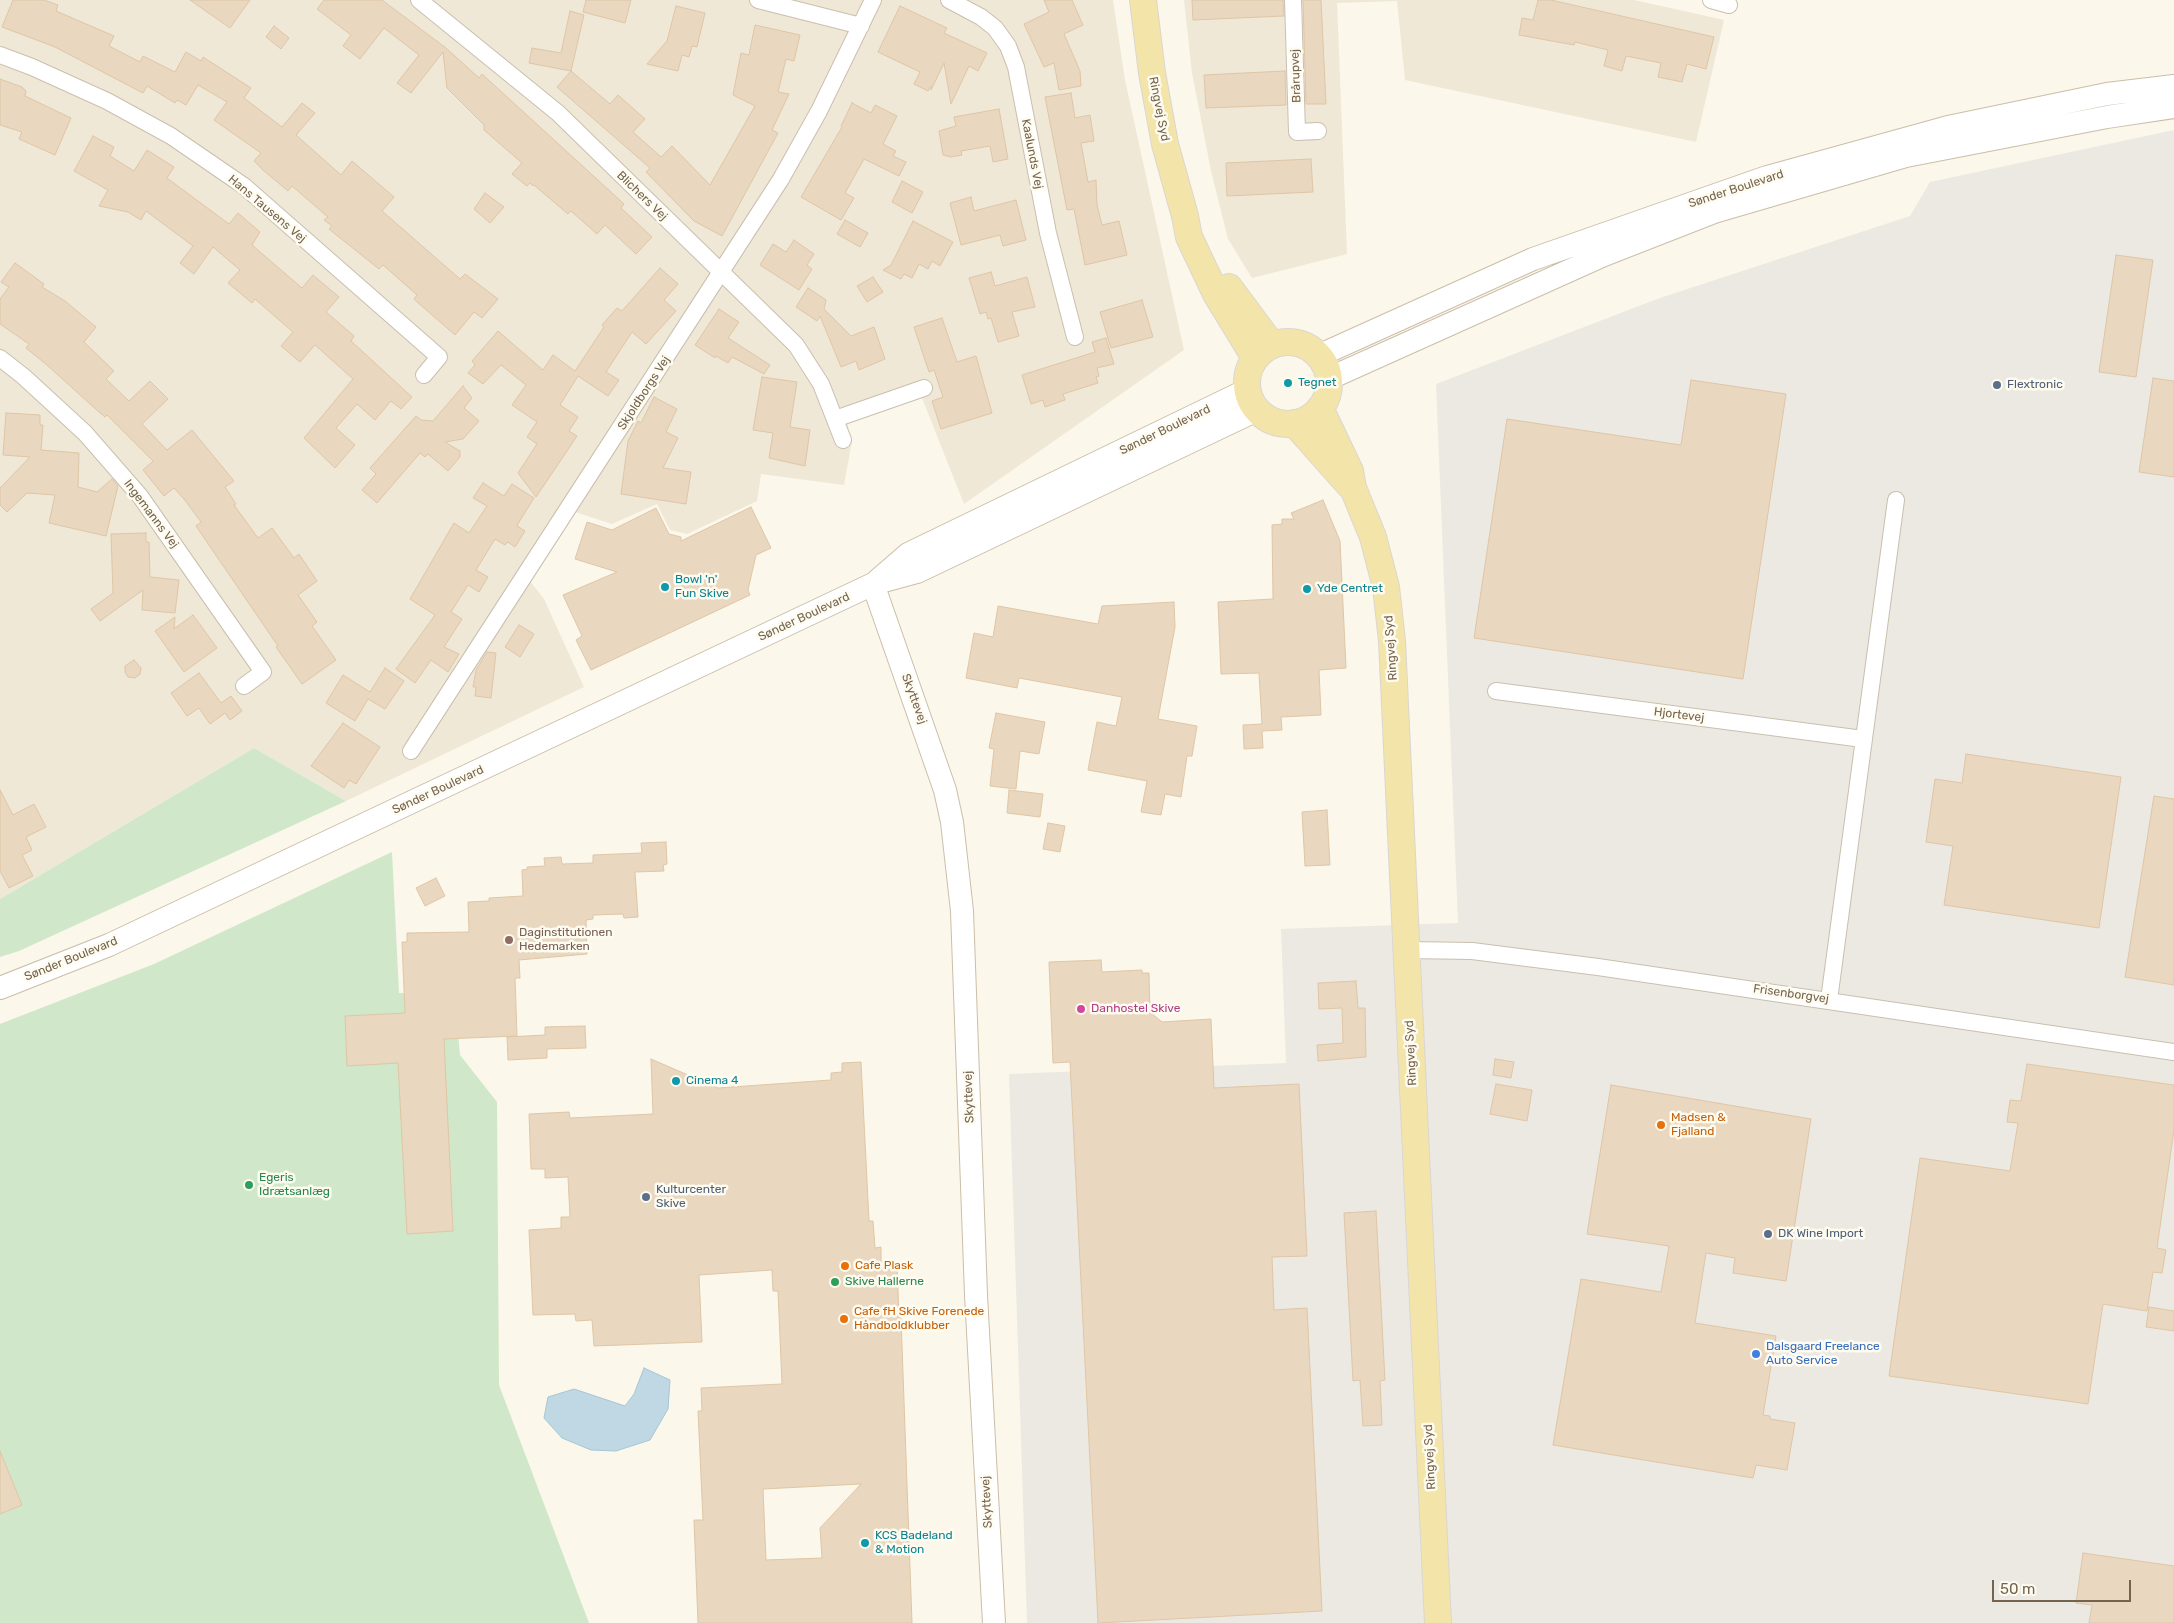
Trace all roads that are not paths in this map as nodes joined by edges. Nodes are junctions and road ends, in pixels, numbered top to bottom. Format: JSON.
{"nodes":[{"id":1,"x":419,"y":0,"type":"edge"},
{"id":2,"x":758,"y":0,"type":"edge"},
{"id":3,"x":873,"y":0,"type":"edge"},
{"id":4,"x":949,"y":0,"type":"edge"},
{"id":5,"x":1143,"y":0,"type":"edge"},
{"id":6,"x":1293,"y":0,"type":"edge"},
{"id":7,"x":1711,"y":0,"type":"edge"},
{"id":8,"x":1729,"y":5,"type":"dead end"},
{"id":9,"x":861,"y":26,"type":"junction"},
{"id":10,"x":0,"y":55,"type":"edge"},
{"id":11,"x":2174,"y":86,"type":"edge"},
{"id":12,"x":2174,"y":107,"type":"edge"},
{"id":13,"x":1318,"y":131,"type":"dead end"},
{"id":14,"x":722,"y":274,"type":"junction"},
{"id":15,"x":1075,"y":337,"type":"dead end"},
{"id":16,"x":1264,"y":352,"type":"junction"},
{"id":17,"x":0,"y":358,"type":"edge"},
{"id":18,"x":1323,"y":367,"type":"junction"},
{"id":19,"x":424,"y":375,"type":"dead end"},
{"id":20,"x":924,"y":388,"type":"dead end"},
{"id":21,"x":1252,"y":400,"type":"junction"},
{"id":22,"x":1320,"y":408,"type":"junction"},
{"id":23,"x":835,"y":419,"type":"junction"},
{"id":24,"x":1294,"y":424,"type":"junction"},
{"id":25,"x":843,"y":440,"type":"dead end"},
{"id":26,"x":1353,"y":488,"type":"junction"},
{"id":27,"x":1896,"y":500,"type":"dead end"},
{"id":28,"x":873,"y":584,"type":"junction"},
{"id":29,"x":244,"y":686,"type":"dead end"},
{"id":30,"x":1496,"y":691,"type":"dead end"},
{"id":31,"x":1863,"y":739,"type":"junction"},
{"id":32,"x":411,"y":751,"type":"dead end"},
{"id":33,"x":1406,"y":950,"type":"junction"},
{"id":34,"x":0,"y":988,"type":"edge"},
{"id":35,"x":1829,"y":1000,"type":"junction"},
{"id":36,"x":2174,"y":1052,"type":"edge"},
{"id":37,"x":994,"y":1623,"type":"edge"},
{"id":38,"x":1438,"y":1623,"type":"edge"}],
"edges":[{"from":1,"to":14,"type":"street","name":"Blichers Vej"},
{"from":2,"to":9,"type":"street"},
{"from":3,"to":9,"type":"street","name":"Skjoldborgs Vej"},
{"from":4,"to":15,"type":"street","name":"Kaalunds Vej"},
{"from":5,"to":16,"type":"main road","name":"Ringvej Syd"},
{"from":6,"to":13,"type":"street","name":"Brårupvej"},
{"from":7,"to":8,"type":"street"},
{"from":9,"to":14,"type":"street","name":"Skjoldborgs Vej"},
{"from":10,"to":19,"type":"street","name":"Hans Tausens Vej"},
{"from":11,"to":18,"type":"street","name":"Sønder Boulevard"},
{"from":12,"to":18,"type":"street","name":"Sønder Boulevard"},
{"from":14,"to":23,"type":"street","name":"Blichers Vej"},
{"from":14,"to":32,"type":"street","name":"Skjoldborgs Vej"},
{"from":16,"to":18,"type":"main road"},
{"from":16,"to":21,"type":"main road"},
{"from":17,"to":29,"type":"street","name":"Ingemanns Vej"},
{"from":18,"to":22,"type":"main road"},
{"from":20,"to":23,"type":"street"},
{"from":21,"to":24,"type":"main road"},
{"from":21,"to":28,"type":"street","name":"Sønder Boulevard"},
{"from":22,"to":24,"type":"main road"},
{"from":22,"to":26,"type":"main road","name":"Ringvej Syd"},
{"from":23,"to":25,"type":"street","name":"Blichers Vej"},
{"from":24,"to":26,"type":"main road","name":"Ringvej Syd"},
{"from":26,"to":33,"type":"main road","name":"Ringvej Syd"},
{"from":27,"to":31,"type":"street"},
{"from":28,"to":34,"type":"street","name":"Sønder Boulevard"},
{"from":28,"to":37,"type":"street","name":"Skyttevej"},
{"from":30,"to":31,"type":"street","name":"Hjortevej"},
{"from":31,"to":35,"type":"street"},
{"from":33,"to":35,"type":"street","name":"Frisenborgvej"},
{"from":33,"to":38,"type":"main road","name":"Ringvej Syd"},
{"from":35,"to":36,"type":"street","name":"Frisenborgvej"}]}
